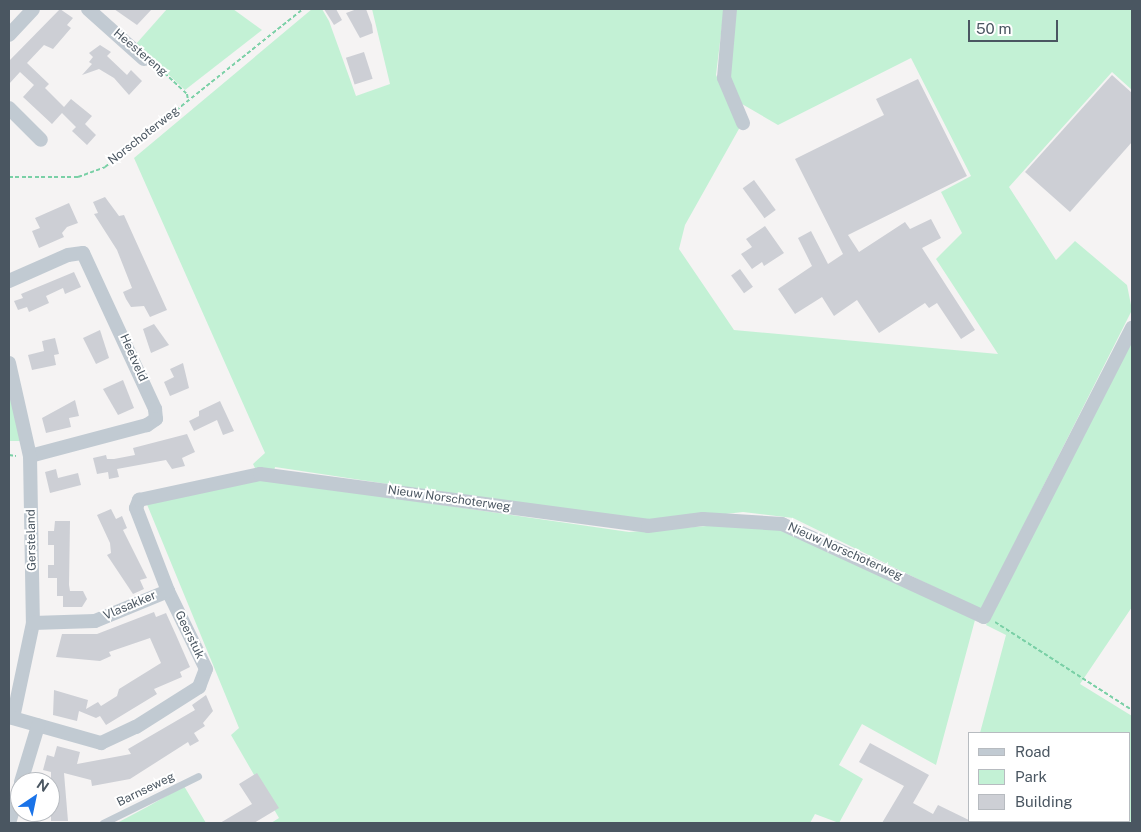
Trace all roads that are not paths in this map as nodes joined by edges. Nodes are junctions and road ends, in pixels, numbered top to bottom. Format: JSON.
{"nodes":[{"id":1,"x":33,"y":9,"type":"edge"},
{"id":2,"x":88,"y":9,"type":"edge"},
{"id":3,"x":730,"y":9,"type":"edge"},
{"id":4,"x":9,"y":35,"type":"edge"},
{"id":5,"x":144,"y":59,"type":"road end"},
{"id":6,"x":9,"y":108,"type":"edge"},
{"id":7,"x":743,"y":123,"type":"dead end"},
{"id":8,"x":41,"y":140,"type":"dead end"},
{"id":9,"x":9,"y":281,"type":"edge"},
{"id":10,"x":1132,"y":328,"type":"edge"},
{"id":11,"x":9,"y":363,"type":"edge"},
{"id":12,"x":30,"y":456,"type":"junction"},
{"id":13,"x":139,"y":500,"type":"joint"},
{"id":14,"x":168,"y":591,"type":"junction"},
{"id":15,"x":33,"y":623,"type":"junction"},
{"id":16,"x":11,"y":718,"type":"edge"},
{"id":17,"x":38,"y":726,"type":"junction"},
{"id":18,"x":24,"y":772,"type":"edge"},
{"id":19,"x":198,"y":776,"type":"dead end"},
{"id":20,"x":103,"y":823,"type":"edge"}],
"edges":[{"from":1,"to":4,"type":"street"},
{"from":2,"to":5,"type":"street","name":"Heestereng"},
{"from":3,"to":7,"type":"street"},
{"from":6,"to":8,"type":"street"},
{"from":9,"to":12,"type":"street","name":"Heetveld"},
{"from":10,"to":13,"type":"street","name":"Nieuw Norschoterweg"},
{"from":11,"to":12,"type":"street","name":"Gersteland"},
{"from":12,"to":15,"type":"street","name":"Gersteland"},
{"from":13,"to":14,"type":"street","name":"Geerstuk"},
{"from":14,"to":15,"type":"street","name":"Vlasakker"},
{"from":14,"to":17,"type":"street","name":"Geerstuk"},
{"from":15,"to":16,"type":"street","name":"Gersteland"},
{"from":16,"to":17,"type":"street","name":"Geerstuk"},
{"from":17,"to":18,"type":"street"},
{"from":19,"to":20,"type":"lane","name":"Barnseweg"}]}
